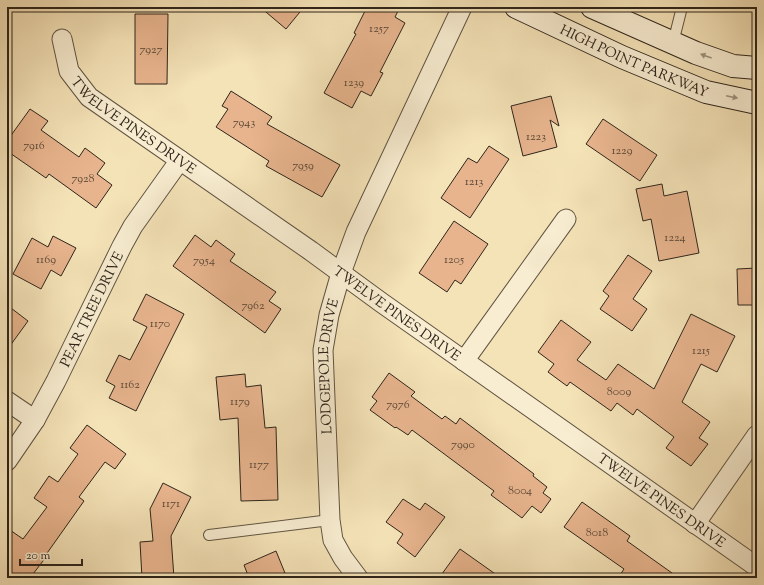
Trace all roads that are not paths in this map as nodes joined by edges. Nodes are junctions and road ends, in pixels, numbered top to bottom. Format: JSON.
{"nodes":[{"id":1,"x":462,"y":7,"type":"edge"},
{"id":2,"x":516,"y":7,"type":"edge"},
{"id":3,"x":592,"y":7,"type":"edge"},
{"id":4,"x":682,"y":7,"type":"edge"},
{"id":5,"x":62,"y":39,"type":"dead end"},
{"id":6,"x":673,"y":43,"type":"junction"},
{"id":7,"x":757,"y":68,"type":"edge"},
{"id":8,"x":757,"y":102,"type":"edge"},
{"id":9,"x":180,"y":160,"type":"junction"},
{"id":10,"x":566,"y":219,"type":"dead end"},
{"id":11,"x":341,"y":273,"type":"junction"},
{"id":12,"x":464,"y":361,"type":"junction"},
{"id":13,"x":7,"y":401,"type":"edge"},
{"id":14,"x":34,"y":420,"type":"junction"},
{"id":15,"x":757,"y":436,"type":"edge"},
{"id":16,"x":7,"y":461,"type":"edge"},
{"id":17,"x":330,"y":520,"type":"junction"},
{"id":18,"x":694,"y":524,"type":"junction"},
{"id":19,"x":209,"y":535,"type":"dead end"},
{"id":20,"x":757,"y":567,"type":"edge"},
{"id":21,"x":358,"y":578,"type":"edge"}],
"edges":[{"from":1,"to":11,"type":"street","name":"LODGEPOLE DRIVE"},
{"from":2,"to":8,"type":"street","name":"HIGH POINT PARKWAY","one_way":true},
{"from":3,"to":6,"type":"street"},
{"from":4,"to":6,"type":"lane"},
{"from":5,"to":9,"type":"street","name":"TWELVE PINES DRIVE"},
{"from":7,"to":6,"type":"street","one_way":true},
{"from":9,"to":11,"type":"street","name":"TWELVE PINES DRIVE"},
{"from":9,"to":14,"type":"street","name":"PEAR TREE DRIVE"},
{"from":10,"to":12,"type":"street"},
{"from":11,"to":12,"type":"street","name":"TWELVE PINES DRIVE"},
{"from":11,"to":17,"type":"street","name":"LODGEPOLE DRIVE"},
{"from":12,"to":18,"type":"street","name":"TWELVE PINES DRIVE"},
{"from":13,"to":14,"type":"street"},
{"from":14,"to":16,"type":"street","name":"PEAR TREE DRIVE"},
{"from":15,"to":18,"type":"street"},
{"from":17,"to":19,"type":"lane"},
{"from":17,"to":21,"type":"street","name":"LODGEPOLE DRIVE"},
{"from":18,"to":20,"type":"street","name":"TWELVE PINES DRIVE"}]}
